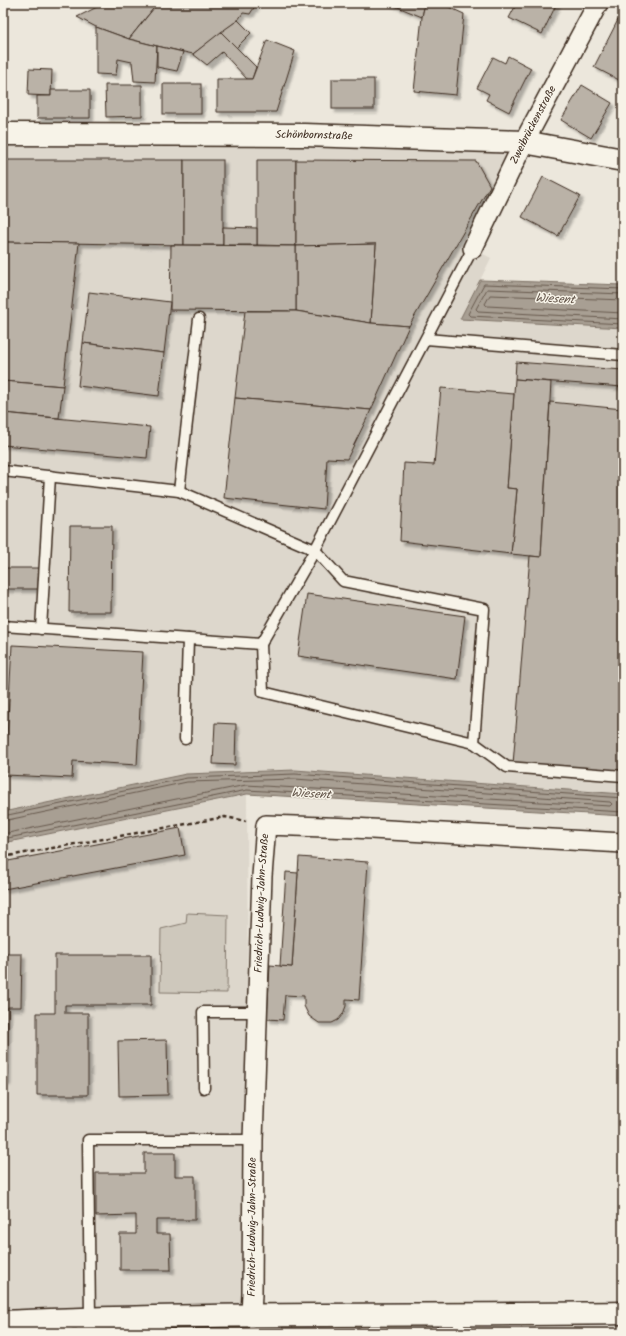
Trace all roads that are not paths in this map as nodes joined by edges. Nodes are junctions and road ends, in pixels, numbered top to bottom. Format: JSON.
{"nodes":[{"id":1,"x":598,"y":3,"type":"edge"},
{"id":2,"x":3,"y":134,"type":"edge"},
{"id":3,"x":524,"y":142,"type":"junction"},
{"id":4,"x":623,"y":160,"type":"edge"},
{"id":5,"x":473,"y":248,"type":"joint"},
{"id":6,"x":199,"y":319,"type":"dead end"},
{"id":7,"x":426,"y":339,"type":"junction"},
{"id":8,"x":623,"y":355,"type":"edge"},
{"id":9,"x":3,"y":471,"type":"edge"},
{"id":10,"x":50,"y":476,"type":"junction"},
{"id":11,"x":179,"y":491,"type":"junction"},
{"id":12,"x":315,"y":550,"type":"junction"},
{"id":13,"x":3,"y":626,"type":"edge"},
{"id":14,"x":41,"y":629,"type":"junction"},
{"id":15,"x":188,"y":639,"type":"junction"},
{"id":16,"x":261,"y":644,"type":"junction"},
{"id":17,"x":184,"y":738,"type":"dead end"},
{"id":18,"x":474,"y":743,"type":"junction"},
{"id":19,"x":623,"y":776,"type":"edge"},
{"id":20,"x":623,"y":843,"type":"edge"},
{"id":21,"x":257,"y":1012,"type":"junction"},
{"id":22,"x":204,"y":1088,"type":"dead end"},
{"id":23,"x":253,"y":1140,"type":"junction"},
{"id":24,"x":623,"y":1313,"type":"edge"},
{"id":25,"x":251,"y":1315,"type":"junction"},
{"id":26,"x":90,"y":1318,"type":"junction"},
{"id":27,"x":3,"y":1322,"type":"edge"},
{"id":28,"x":459,"y":1323,"type":"edge"},
{"id":29,"x":37,"y":1327,"type":"edge"}],
"edges":[{"from":1,"to":3,"type":"street","name":"Zweibrückenstraße"},
{"from":2,"to":3,"type":"main road","name":"Schönbornstraße"},
{"from":3,"to":4,"type":"main road","name":"Schönbornstraße"},
{"from":3,"to":5,"type":"street","name":"Zweibrückenstraße"},
{"from":5,"to":7,"type":"lane"},
{"from":6,"to":11,"type":"lane"},
{"from":7,"to":8,"type":"lane"},
{"from":7,"to":12,"type":"lane"},
{"from":9,"to":10,"type":"lane"},
{"from":10,"to":11,"type":"lane"},
{"from":10,"to":14,"type":"lane"},
{"from":11,"to":12,"type":"lane"},
{"from":12,"to":16,"type":"lane"},
{"from":12,"to":18,"type":"lane"},
{"from":13,"to":14,"type":"lane"},
{"from":14,"to":15,"type":"lane"},
{"from":15,"to":16,"type":"lane"},
{"from":15,"to":17,"type":"lane"},
{"from":16,"to":18,"type":"lane"},
{"from":18,"to":19,"type":"lane"},
{"from":20,"to":21,"type":"street","name":"Friedrich-Ludwig-Jahn-Straße"},
{"from":21,"to":22,"type":"lane"},
{"from":21,"to":23,"type":"street","name":"Friedrich-Ludwig-Jahn-Straße"},
{"from":23,"to":25,"type":"street","name":"Friedrich-Ludwig-Jahn-Straße"},
{"from":23,"to":26,"type":"lane"},
{"from":24,"to":28,"type":"main road"},
{"from":25,"to":26,"type":"main road"},
{"from":25,"to":28,"type":"main road"},
{"from":26,"to":29,"type":"main road"},
{"from":27,"to":29,"type":"main road"}]}
